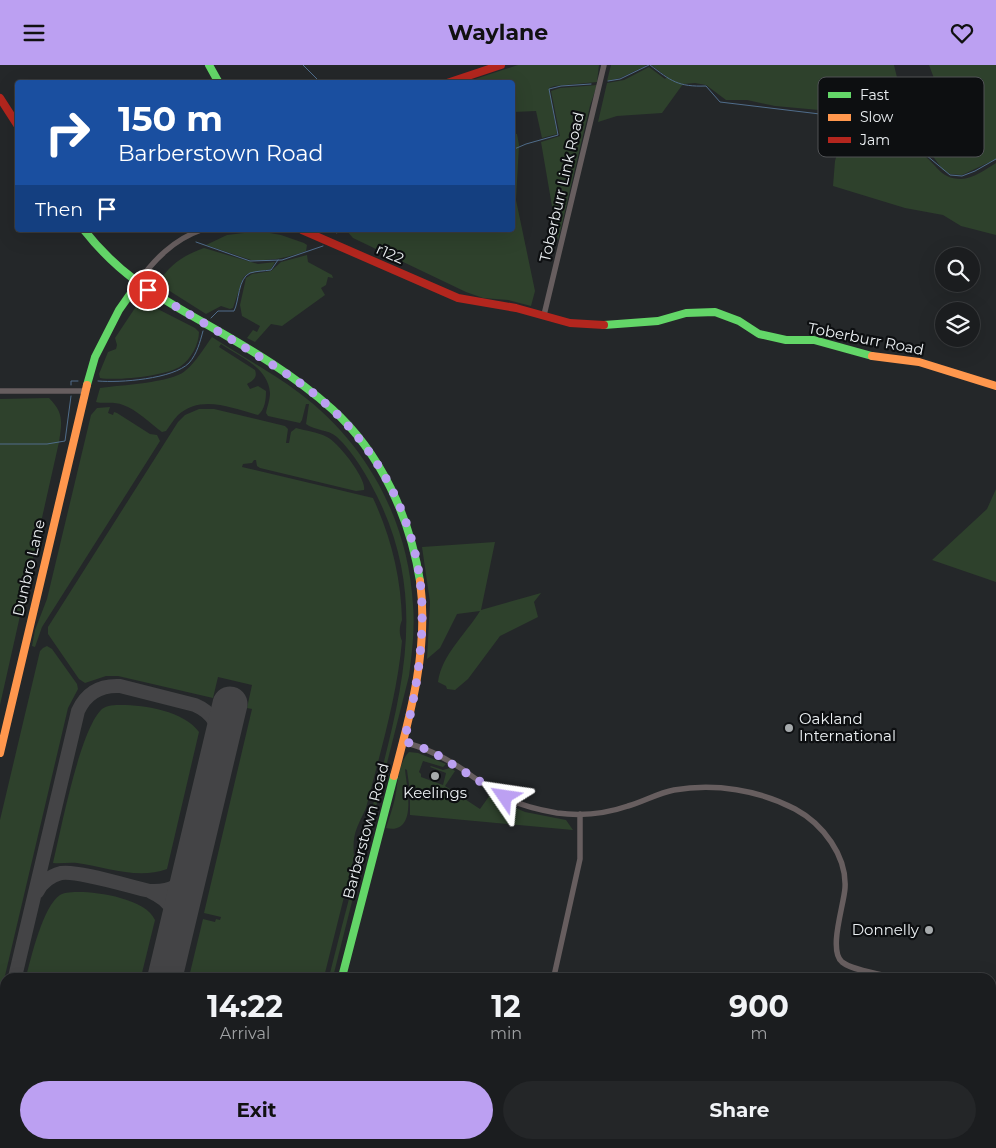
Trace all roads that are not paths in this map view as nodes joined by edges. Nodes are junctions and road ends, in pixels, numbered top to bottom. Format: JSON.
{"nodes":[{"id":1,"x":209,"y":65,"type":"edge"},
{"id":2,"x":501,"y":65,"type":"edge"},
{"id":3,"x":604,"y":65,"type":"edge"},
{"id":4,"x":218,"y":80,"type":"edge"},
{"id":5,"x":457,"y":80,"type":"edge"},
{"id":6,"x":0,"y":98,"type":"edge"},
{"id":7,"x":15,"y":121,"type":"edge"},
{"id":8,"x":86,"y":232,"type":"edge"},
{"id":9,"x":197,"y":232,"type":"edge"},
{"id":10,"x":307,"y":232,"type":"edge"},
{"id":11,"x":138,"y":283,"type":"junction"},
{"id":12,"x":441,"y":291,"type":"joint"},
{"id":13,"x":544,"y":315,"type":"junction"},
{"id":14,"x":996,"y":386,"type":"edge"},
{"id":15,"x":0,"y":391,"type":"edge"},
{"id":16,"x":85,"y":391,"type":"junction"},
{"id":17,"x":404,"y":741,"type":"junction"},
{"id":18,"x":0,"y":753,"type":"edge"},
{"id":19,"x":580,"y":814,"type":"junction"},
{"id":20,"x":343,"y":973,"type":"edge"},
{"id":21,"x":555,"y":973,"type":"edge"},
{"id":22,"x":876,"y":973,"type":"edge"}],
"edges":[{"from":1,"to":4,"type":"main road"},
{"from":2,"to":5,"type":"main road"},
{"from":3,"to":13,"type":"street","name":"Toberburr Link Road"},
{"from":6,"to":7,"type":"main road"},
{"from":8,"to":11,"type":"main road","name":"Barberstown Road"},
{"from":9,"to":11,"type":"street"},
{"from":10,"to":12,"type":"main road","name":"r122"},
{"from":11,"to":16,"type":"main road","name":"Dunbro Lane"},
{"from":11,"to":17,"type":"main road","name":"Barberstown Road"},
{"from":12,"to":13,"type":"main road","name":"Toberburr Road"},
{"from":13,"to":14,"type":"main road","name":"Toberburr Road"},
{"from":15,"to":16,"type":"street"},
{"from":16,"to":18,"type":"main road","name":"Dunbro Lane"},
{"from":17,"to":19,"type":"street"},
{"from":17,"to":20,"type":"main road","name":"Barberstown Road"},
{"from":19,"to":21,"type":"street"},
{"from":19,"to":22,"type":"street"}]}
